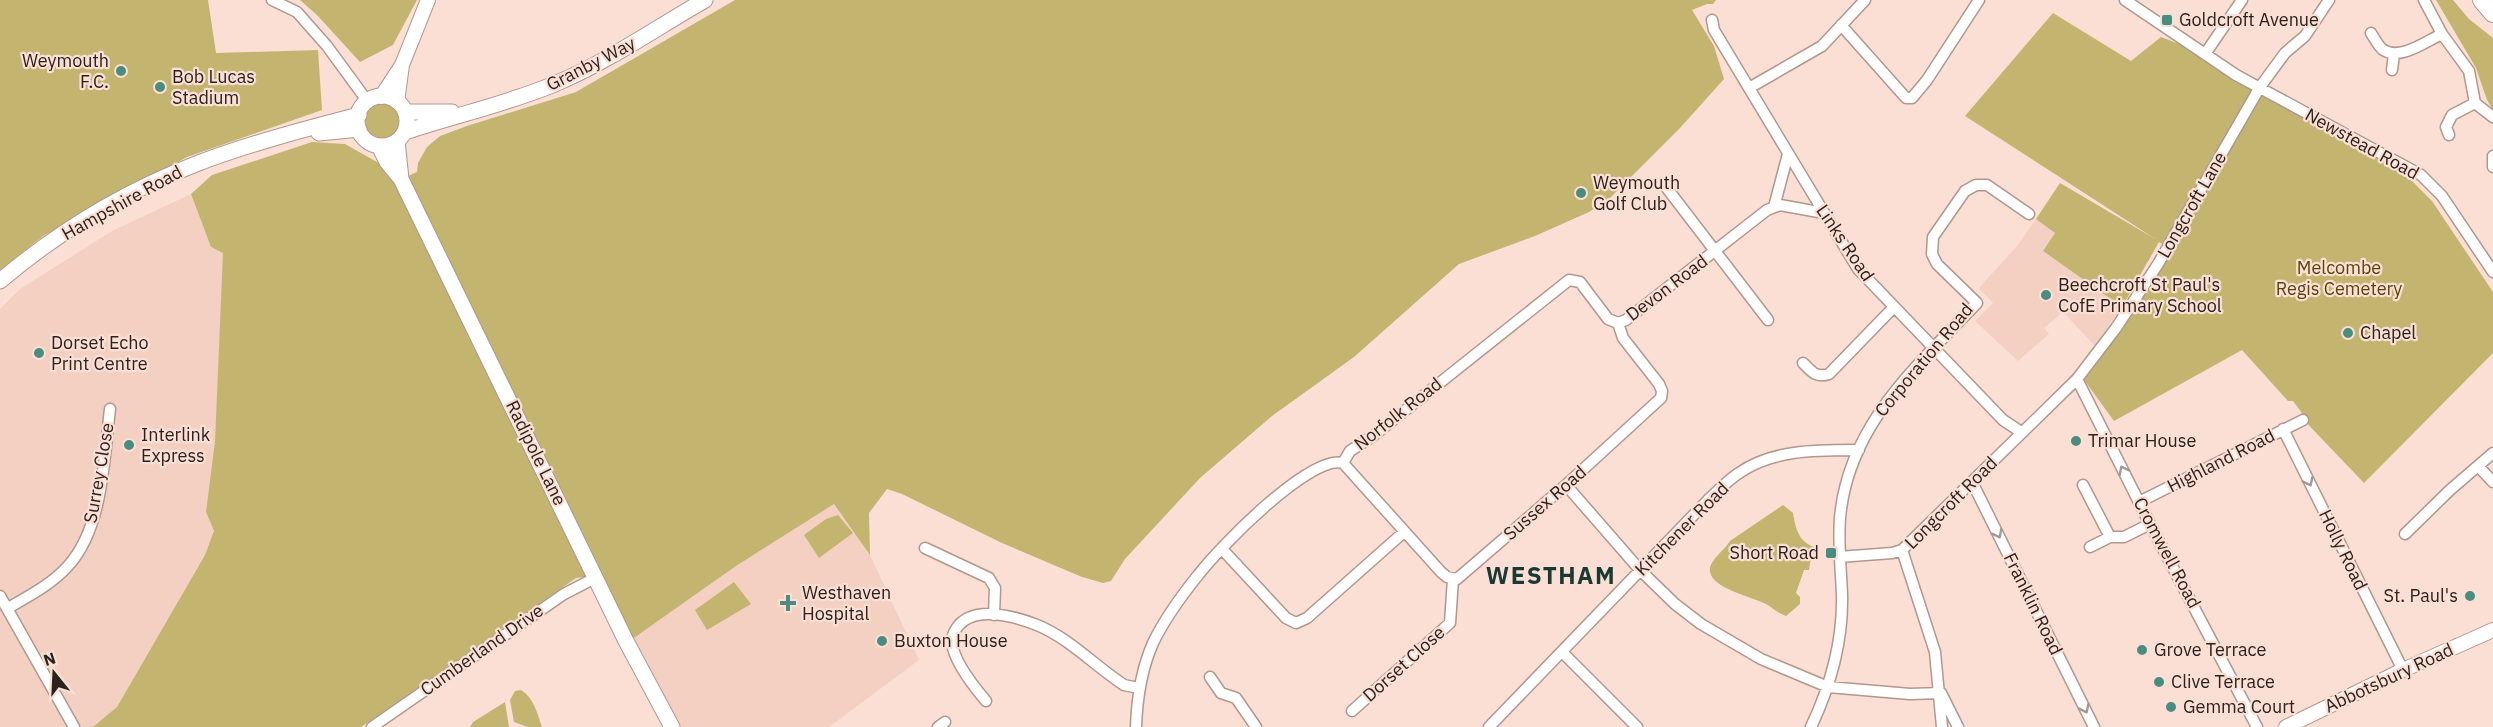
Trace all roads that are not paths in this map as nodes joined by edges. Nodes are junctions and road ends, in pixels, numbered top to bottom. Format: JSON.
{"nodes":[{"id":1,"x":272,"y":0,"type":"edge"},
{"id":2,"x":428,"y":0,"type":"edge"},
{"id":3,"x":705,"y":0,"type":"edge"},
{"id":4,"x":1864,"y":0,"type":"edge"},
{"id":5,"x":1965,"y":0,"type":"edge"},
{"id":6,"x":2125,"y":0,"type":"edge"},
{"id":7,"x":2242,"y":0,"type":"edge"},
{"id":8,"x":2329,"y":0,"type":"edge"},
{"id":9,"x":2424,"y":0,"type":"edge"},
{"id":10,"x":2482,"y":0,"type":"edge"},
{"id":11,"x":1976,"y":4,"type":"edge"},
{"id":12,"x":2493,"y":13,"type":"edge"},
{"id":13,"x":1712,"y":20,"type":"dead end"},
{"id":14,"x":1841,"y":25,"type":"junction"},
{"id":15,"x":2371,"y":33,"type":"dead end"},
{"id":16,"x":2442,"y":34,"type":"junction"},
{"id":17,"x":2205,"y":54,"type":"junction"},
{"id":18,"x":2394,"y":54,"type":"junction"},
{"id":19,"x":402,"y":64,"type":"junction"},
{"id":20,"x":2392,"y":70,"type":"dead end"},
{"id":21,"x":2260,"y":87,"type":"junction"},
{"id":22,"x":1749,"y":88,"type":"junction"},
{"id":23,"x":2475,"y":103,"type":"junction"},
{"id":24,"x":401,"y":107,"type":"junction"},
{"id":25,"x":366,"y":111,"type":"junction"},
{"id":26,"x":470,"y":112,"type":"junction"},
{"id":27,"x":2493,"y":117,"type":"edge"},
{"id":28,"x":2449,"y":135,"type":"dead end"},
{"id":29,"x":401,"y":136,"type":"junction"},
{"id":30,"x":379,"y":146,"type":"junction"},
{"id":31,"x":1788,"y":154,"type":"junction"},
{"id":32,"x":2493,"y":156,"type":"edge"},
{"id":33,"x":2493,"y":167,"type":"edge"},
{"id":34,"x":401,"y":179,"type":"junction"},
{"id":35,"x":1666,"y":187,"type":"dead end"},
{"id":36,"x":1774,"y":207,"type":"junction"},
{"id":37,"x":1824,"y":213,"type":"junction"},
{"id":38,"x":2029,"y":214,"type":"dead end"},
{"id":39,"x":1715,"y":252,"type":"junction"},
{"id":40,"x":2493,"y":272,"type":"edge"},
{"id":41,"x":0,"y":280,"type":"edge"},
{"id":42,"x":1893,"y":308,"type":"junction"},
{"id":43,"x":1768,"y":320,"type":"dead end"},
{"id":44,"x":1618,"y":323,"type":"junction"},
{"id":45,"x":1933,"y":348,"type":"junction"},
{"id":46,"x":1803,"y":363,"type":"dead end"},
{"id":47,"x":2077,"y":379,"type":"junction"},
{"id":48,"x":110,"y":409,"type":"dead end"},
{"id":49,"x":2303,"y":420,"type":"dead end"},
{"id":50,"x":2283,"y":429,"type":"junction"},
{"id":51,"x":2021,"y":432,"type":"junction"},
{"id":52,"x":1858,"y":450,"type":"junction"},
{"id":53,"x":2493,"y":453,"type":"edge"},
{"id":54,"x":1343,"y":463,"type":"junction"},
{"id":55,"x":2478,"y":466,"type":"junction"},
{"id":56,"x":1972,"y":482,"type":"junction"},
{"id":57,"x":2493,"y":482,"type":"edge"},
{"id":58,"x":1566,"y":485,"type":"junction"},
{"id":59,"x":2083,"y":485,"type":"dead end"},
{"id":60,"x":2139,"y":502,"type":"junction"},
{"id":61,"x":2150,"y":524,"type":"junction"},
{"id":62,"x":1404,"y":532,"type":"junction"},
{"id":63,"x":2405,"y":534,"type":"dead end"},
{"id":64,"x":2110,"y":537,"type":"junction"},
{"id":65,"x":2090,"y":547,"type":"dead end"},
{"id":66,"x":925,"y":548,"type":"dead end"},
{"id":67,"x":1222,"y":549,"type":"junction"},
{"id":68,"x":1902,"y":550,"type":"junction"},
{"id":69,"x":1839,"y":557,"type":"junction"},
{"id":70,"x":1640,"y":570,"type":"junction"},
{"id":71,"x":595,"y":578,"type":"junction"},
{"id":72,"x":1453,"y":579,"type":"junction"},
{"id":73,"x":0,"y":596,"type":"edge"},
{"id":74,"x":8,"y":608,"type":"junction"},
{"id":75,"x":994,"y":615,"type":"junction"},
{"id":76,"x":2493,"y":630,"type":"edge"},
{"id":77,"x":1562,"y":652,"type":"junction"},
{"id":78,"x":2403,"y":670,"type":"junction"},
{"id":79,"x":1210,"y":677,"type":"dead end"},
{"id":80,"x":1828,"y":687,"type":"junction"},
{"id":81,"x":1139,"y":688,"type":"junction"},
{"id":82,"x":1941,"y":693,"type":"junction"},
{"id":83,"x":986,"y":701,"type":"dead end"},
{"id":84,"x":1352,"y":711,"type":"dead end"},
{"id":85,"x":1634,"y":726,"type":"edge"},
{"id":86,"x":74,"y":727,"type":"edge"},
{"id":87,"x":372,"y":727,"type":"edge"},
{"id":88,"x":672,"y":727,"type":"edge"},
{"id":89,"x":1136,"y":727,"type":"edge"},
{"id":90,"x":1256,"y":727,"type":"edge"},
{"id":91,"x":1489,"y":727,"type":"edge"},
{"id":92,"x":1811,"y":727,"type":"edge"},
{"id":93,"x":1942,"y":727,"type":"edge"},
{"id":94,"x":1958,"y":727,"type":"edge"},
{"id":95,"x":2094,"y":727,"type":"edge"},
{"id":96,"x":2257,"y":727,"type":"edge"},
{"id":97,"x":2286,"y":727,"type":"edge"}],
"edges":[{"from":1,"to":25,"type":"street"},
{"from":2,"to":19,"type":"street"},
{"from":3,"to":26,"type":"main road","name":"Granby Way"},
{"from":4,"to":14,"type":"street"},
{"from":5,"to":11,"type":"street"},
{"from":6,"to":17,"type":"street","name":"Newstead Road"},
{"from":7,"to":17,"type":"street"},
{"from":8,"to":21,"type":"street","name":"Longcroft Lane"},
{"from":9,"to":16,"type":"street"},
{"from":10,"to":12,"type":"highway"},
{"from":11,"to":14,"type":"street"},
{"from":13,"to":22,"type":"street","name":"Links Road"},
{"from":14,"to":22,"type":"street"},
{"from":15,"to":18,"type":"street"},
{"from":16,"to":18,"type":"street"},
{"from":16,"to":23,"type":"street"},
{"from":17,"to":21,"type":"street","name":"Newstead Road"},
{"from":18,"to":20,"type":"street"},
{"from":19,"to":24,"type":"street"},
{"from":19,"to":25,"type":"street"},
{"from":21,"to":40,"type":"street","name":"Newstead Road"},
{"from":21,"to":47,"type":"street","name":"Longcroft Lane"},
{"from":22,"to":31,"type":"street","name":"Links Road"},
{"from":23,"to":27,"type":"street"},
{"from":23,"to":28,"type":"street"},
{"from":24,"to":25,"type":"main road"},
{"from":24,"to":26,"type":"main road","name":"Granby Way"},
{"from":24,"to":29,"type":"main road"},
{"from":25,"to":30,"type":"main road"},
{"from":25,"to":41,"type":"main road","name":"Hampshire Road"},
{"from":26,"to":29,"type":"main road","name":"Granby Way"},
{"from":29,"to":30,"type":"main road"},
{"from":29,"to":34,"type":"main road","name":"Radipole Lane"},
{"from":30,"to":34,"type":"main road","name":"Radipole Lane"},
{"from":31,"to":36,"type":"street"},
{"from":31,"to":37,"type":"street","name":"Links Road"},
{"from":32,"to":33,"type":"street"},
{"from":34,"to":71,"type":"main road","name":"Radipole Lane"},
{"from":35,"to":39,"type":"street","name":"Devon Road"},
{"from":36,"to":37,"type":"street"},
{"from":36,"to":39,"type":"street","name":"Devon Road"},
{"from":37,"to":42,"type":"street","name":"Links Road"},
{"from":38,"to":45,"type":"street","name":"Corporation Road"},
{"from":39,"to":43,"type":"street","name":"Devon Road"},
{"from":39,"to":44,"type":"street","name":"Devon Road"},
{"from":42,"to":45,"type":"street","name":"Links Road"},
{"from":42,"to":46,"type":"street"},
{"from":44,"to":54,"type":"street","name":"Norfolk Road"},
{"from":44,"to":58,"type":"street","name":"Sussex Road"},
{"from":45,"to":51,"type":"street","name":"Links Road"},
{"from":45,"to":52,"type":"street","name":"Corporation Road"},
{"from":47,"to":51,"type":"street","name":"Longcroft Road"},
{"from":60,"to":47,"type":"street","name":"Cromwell Road","one_way":true},
{"from":48,"to":74,"type":"street","name":"Surrey Close"},
{"from":49,"to":50,"type":"street","name":"Highland Road"},
{"from":50,"to":60,"type":"street","name":"Highland Road"},
{"from":50,"to":78,"type":"street","name":"Holly Road","one_way":true},
{"from":51,"to":56,"type":"street","name":"Longcroft Road"},
{"from":52,"to":69,"type":"street","name":"Corporation Road"},
{"from":52,"to":70,"type":"street","name":"Kitchener Road"},
{"from":53,"to":55,"type":"street"},
{"from":54,"to":62,"type":"street"},
{"from":54,"to":67,"type":"street","name":"Norfolk Road"},
{"from":55,"to":57,"type":"street"},
{"from":55,"to":63,"type":"street"},
{"from":56,"to":68,"type":"street","name":"Longcroft Road"},
{"from":56,"to":95,"type":"street","name":"Franklin Road","one_way":true},
{"from":58,"to":70,"type":"street"},
{"from":58,"to":72,"type":"street","name":"Sussex Road"},
{"from":59,"to":64,"type":"street"},
{"from":60,"to":61,"type":"street","name":"Cromwell Road"},
{"from":61,"to":64,"type":"street"},
{"from":61,"to":96,"type":"street","name":"Cromwell Road"},
{"from":62,"to":67,"type":"street"},
{"from":62,"to":72,"type":"street"},
{"from":64,"to":65,"type":"street"},
{"from":66,"to":75,"type":"street"},
{"from":67,"to":81,"type":"street","name":"Norfolk Road"},
{"from":68,"to":69,"type":"street"},
{"from":68,"to":82,"type":"street","name":"Longcroft Road"},
{"from":69,"to":80,"type":"street","name":"Corporation Road"},
{"from":70,"to":77,"type":"street","name":"Kitchener Road"},
{"from":70,"to":80,"type":"street"},
{"from":71,"to":87,"type":"street","name":"Cumberland Drive"},
{"from":71,"to":88,"type":"main road","name":"Radipole Lane"},
{"from":72,"to":84,"type":"street","name":"Dorset Close"},
{"from":73,"to":74,"type":"street"},
{"from":74,"to":86,"type":"street"},
{"from":75,"to":81,"type":"street"},
{"from":75,"to":83,"type":"street"},
{"from":76,"to":78,"type":"street","name":"Abbotsbury Road"},
{"from":77,"to":85,"type":"street"},
{"from":77,"to":91,"type":"street","name":"Kitchener Road"},
{"from":78,"to":97,"type":"street","name":"Abbotsbury Road"},
{"from":79,"to":90,"type":"street"},
{"from":80,"to":82,"type":"street"},
{"from":80,"to":92,"type":"street","name":"Corporation Road"},
{"from":81,"to":89,"type":"street","name":"Norfolk Road"},
{"from":82,"to":93,"type":"street","name":"Longcroft Road"},
{"from":82,"to":94,"type":"street"}]}
